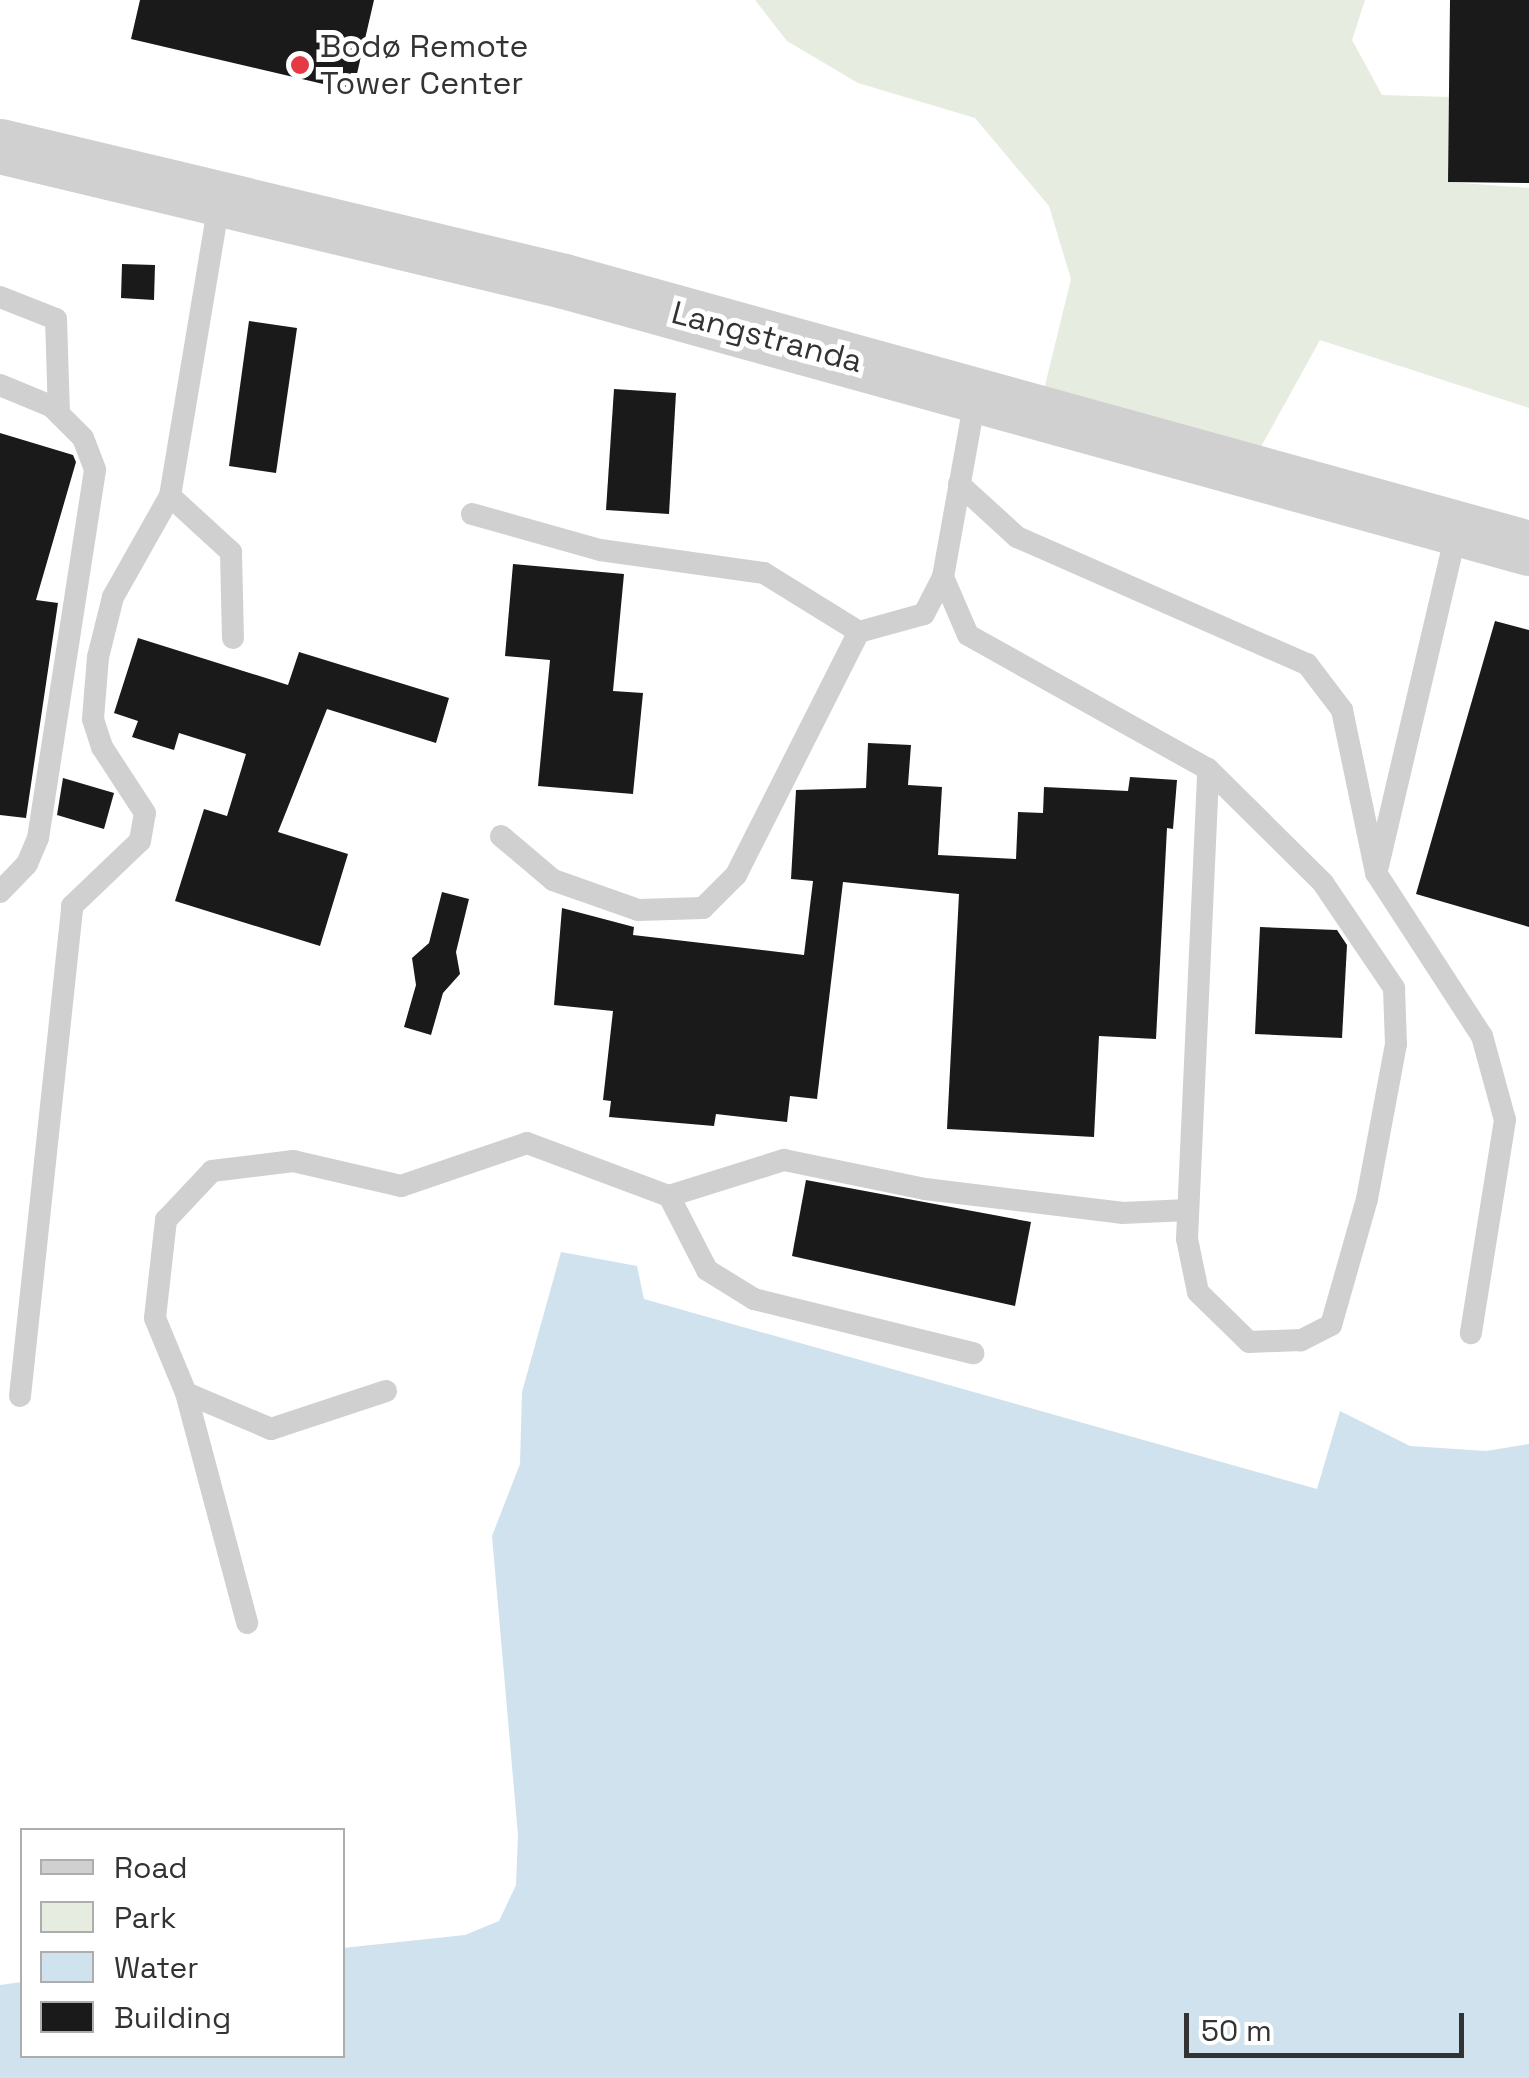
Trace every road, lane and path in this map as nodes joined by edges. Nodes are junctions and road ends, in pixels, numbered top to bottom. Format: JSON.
{"nodes":[{"id":1,"x":0,"y":146,"type":"edge"},
{"id":2,"x":220,"y":198,"type":"junction"},
{"id":3,"x":0,"y":297,"type":"edge"},
{"id":4,"x":0,"y":385,"type":"edge"},
{"id":5,"x":976,"y":394,"type":"junction"},
{"id":6,"x":59,"y":414,"type":"junction"},
{"id":7,"x":959,"y":484,"type":"junction"},
{"id":8,"x":170,"y":496,"type":"junction"},
{"id":9,"x":472,"y":514,"type":"dead end"},
{"id":10,"x":1456,"y":529,"type":"junction"},
{"id":11,"x":1529,"y":548,"type":"edge"},
{"id":12,"x":944,"y":577,"type":"junction"},
{"id":13,"x":858,"y":632,"type":"junction"},
{"id":14,"x":233,"y":638,"type":"dead end"},
{"id":15,"x":1208,"y":769,"type":"junction"},
{"id":16,"x":500,"y":836,"type":"dead end"},
{"id":17,"x":1376,"y":874,"type":"junction"},
{"id":18,"x":0,"y":892,"type":"edge"},
{"id":19,"x":669,"y":1196,"type":"junction"},
{"id":20,"x":1188,"y":1210,"type":"junction"},
{"id":21,"x":1471,"y":1333,"type":"dead end"},
{"id":22,"x":973,"y":1353,"type":"dead end"},
{"id":23,"x":386,"y":1391,"type":"dead end"},
{"id":24,"x":186,"y":1394,"type":"junction"},
{"id":25,"x":20,"y":1396,"type":"dead end"},
{"id":26,"x":247,"y":1623,"type":"dead end"}],
"edges":[{"from":1,"to":2,"type":"street","name":"Langstranda"},
{"from":2,"to":5,"type":"street","name":"Langstranda"},
{"from":2,"to":8,"type":"lane"},
{"from":3,"to":6,"type":"lane"},
{"from":4,"to":6,"type":"lane"},
{"from":5,"to":7,"type":"lane"},
{"from":5,"to":10,"type":"street","name":"Langstranda"},
{"from":6,"to":18,"type":"lane"},
{"from":7,"to":12,"type":"lane"},
{"from":7,"to":17,"type":"lane"},
{"from":8,"to":14,"type":"lane"},
{"from":8,"to":25,"type":"lane"},
{"from":9,"to":13,"type":"lane"},
{"from":10,"to":11,"type":"street","name":"Langstranda"},
{"from":10,"to":17,"type":"lane"},
{"from":12,"to":13,"type":"lane"},
{"from":12,"to":15,"type":"lane"},
{"from":13,"to":16,"type":"lane"},
{"from":15,"to":20,"type":"lane"},
{"from":15,"to":20,"type":"lane"},
{"from":17,"to":21,"type":"lane"},
{"from":19,"to":20,"type":"lane"},
{"from":19,"to":22,"type":"lane"},
{"from":19,"to":24,"type":"lane"},
{"from":23,"to":24,"type":"lane"},
{"from":24,"to":26,"type":"lane"}]}
